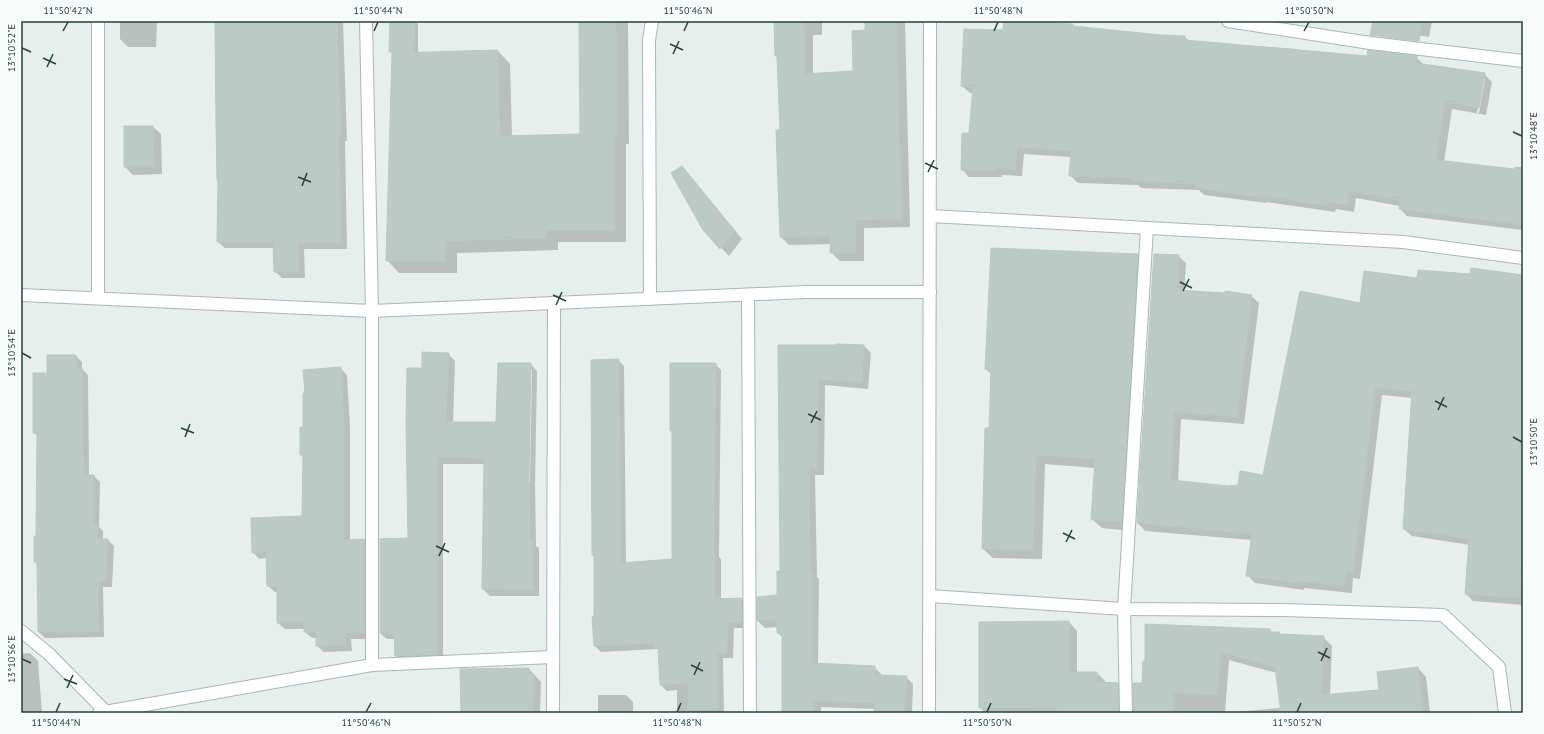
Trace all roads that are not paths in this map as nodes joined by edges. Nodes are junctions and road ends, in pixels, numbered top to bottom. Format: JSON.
{"nodes":[{"id":1,"x":98,"y":21,"type":"edge"},
{"id":2,"x":366,"y":21,"type":"edge"},
{"id":3,"x":652,"y":21,"type":"edge"},
{"id":4,"x":930,"y":21,"type":"edge"},
{"id":5,"x":1228,"y":21,"type":"edge"},
{"id":6,"x":1523,"y":61,"type":"edge"},
{"id":7,"x":930,"y":216,"type":"junction"},
{"id":8,"x":1147,"y":228,"type":"junction"},
{"id":9,"x":1523,"y":258,"type":"edge"},
{"id":10,"x":930,"y":292,"type":"junction"},
{"id":11,"x":21,"y":295,"type":"edge"},
{"id":12,"x":748,"y":295,"type":"junction"},
{"id":13,"x":98,"y":298,"type":"junction"},
{"id":14,"x":650,"y":299,"type":"junction"},
{"id":15,"x":554,"y":303,"type":"junction"},
{"id":16,"x":372,"y":311,"type":"junction"},
{"id":17,"x":930,"y":596,"type":"junction"},
{"id":18,"x":1124,"y":609,"type":"junction"},
{"id":19,"x":21,"y":631,"type":"edge"},
{"id":20,"x":553,"y":657,"type":"junction"},
{"id":21,"x":372,"y":665,"type":"junction"},
{"id":22,"x":102,"y":713,"type":"edge"},
{"id":23,"x":553,"y":713,"type":"edge"},
{"id":24,"x":750,"y":713,"type":"edge"},
{"id":25,"x":929,"y":713,"type":"edge"},
{"id":26,"x":1126,"y":713,"type":"edge"},
{"id":27,"x":1505,"y":713,"type":"edge"}],
"edges":[{"from":1,"to":13,"type":"street"},
{"from":2,"to":16,"type":"street"},
{"from":3,"to":14,"type":"street"},
{"from":4,"to":7,"type":"street"},
{"from":5,"to":6,"type":"street"},
{"from":7,"to":8,"type":"street"},
{"from":7,"to":10,"type":"street"},
{"from":8,"to":9,"type":"street"},
{"from":8,"to":18,"type":"street"},
{"from":10,"to":12,"type":"street"},
{"from":10,"to":17,"type":"street"},
{"from":11,"to":13,"type":"street"},
{"from":12,"to":14,"type":"street"},
{"from":12,"to":24,"type":"street"},
{"from":13,"to":16,"type":"street"},
{"from":14,"to":15,"type":"street"},
{"from":15,"to":16,"type":"street"},
{"from":15,"to":20,"type":"street"},
{"from":16,"to":21,"type":"street"},
{"from":17,"to":18,"type":"street"},
{"from":17,"to":25,"type":"street"},
{"from":18,"to":26,"type":"street"},
{"from":18,"to":27,"type":"street"},
{"from":19,"to":22,"type":"street"},
{"from":20,"to":21,"type":"street"},
{"from":20,"to":23,"type":"street"},
{"from":21,"to":22,"type":"street"}]}
